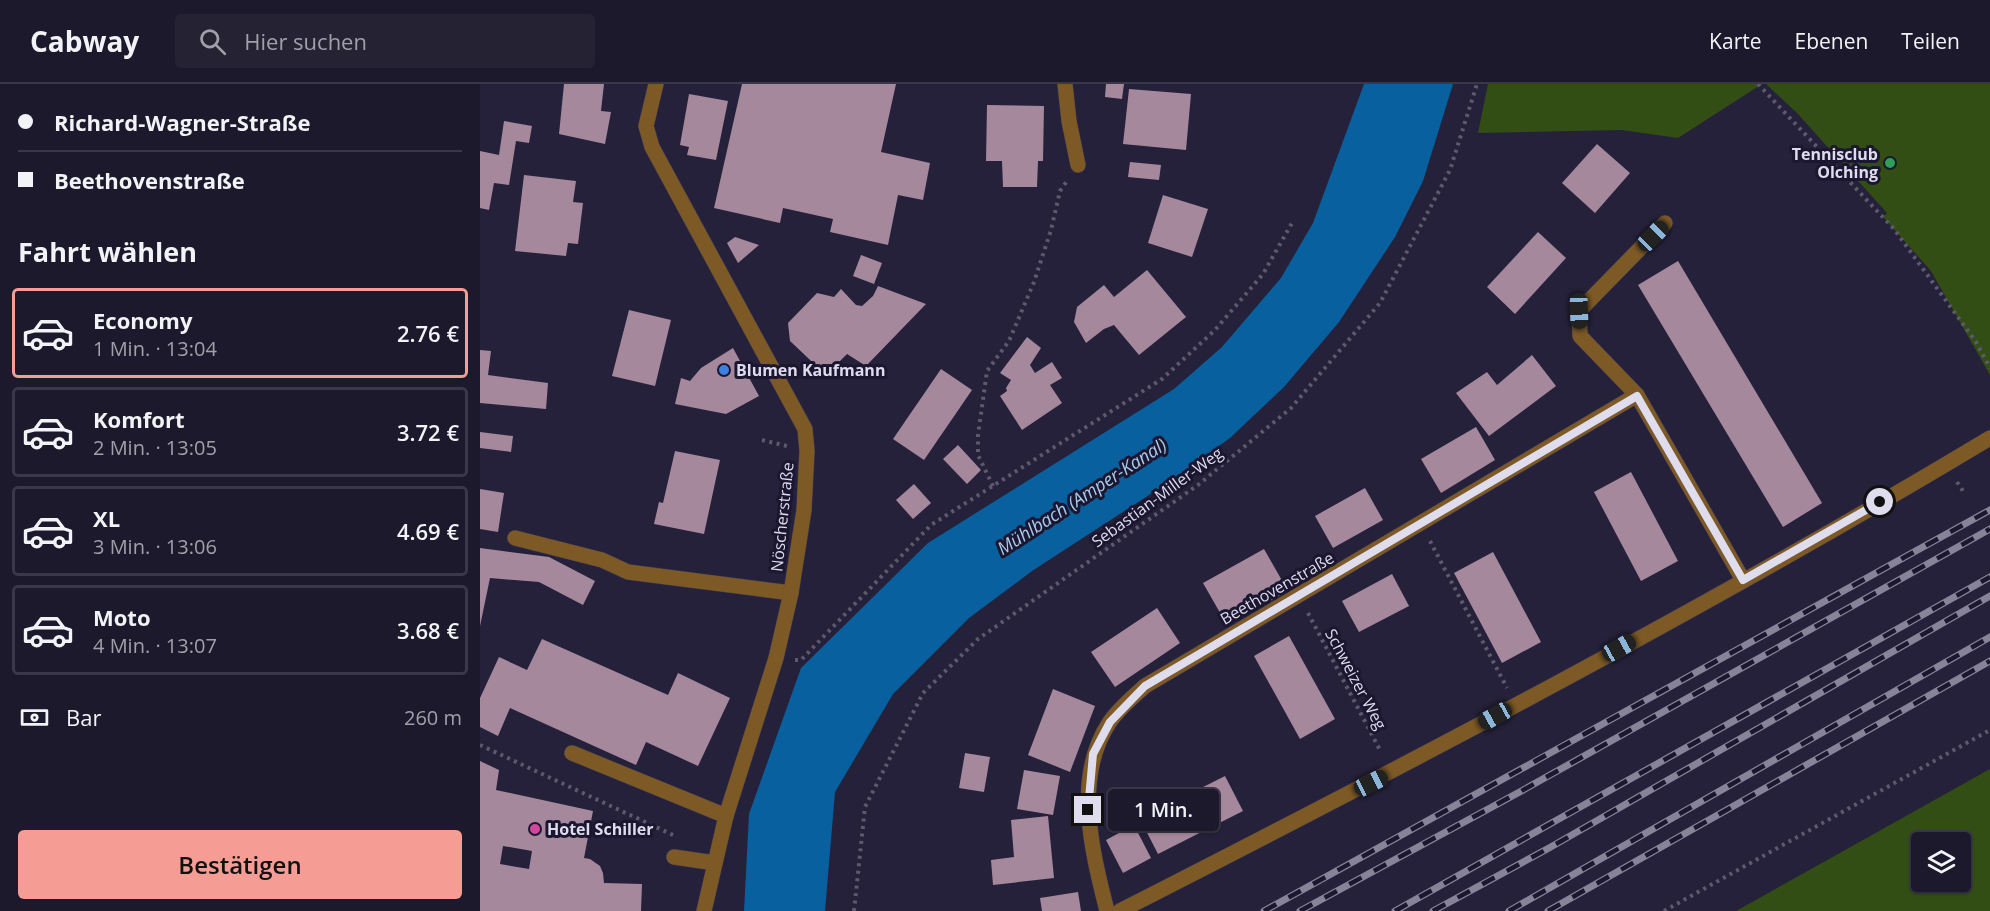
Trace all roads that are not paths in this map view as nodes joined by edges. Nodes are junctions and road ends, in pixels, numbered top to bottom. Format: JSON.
{"nodes":[{"id":1,"x":656,"y":84,"type":"edge"},
{"id":2,"x":1065,"y":84,"type":"edge"},
{"id":3,"x":1078,"y":165,"type":"road end"},
{"id":4,"x":1665,"y":223,"type":"dead end"},
{"id":5,"x":1637,"y":396,"type":"junction"},
{"id":6,"x":1990,"y":438,"type":"edge"},
{"id":7,"x":515,"y":538,"type":"dead end"},
{"id":8,"x":1743,"y":580,"type":"junction"},
{"id":9,"x":791,"y":593,"type":"junction"},
{"id":10,"x":572,"y":753,"type":"dead end"},
{"id":11,"x":726,"y":816,"type":"junction"},
{"id":12,"x":674,"y":857,"type":"dead end"},
{"id":13,"x":715,"y":863,"type":"junction"},
{"id":14,"x":704,"y":911,"type":"edge"},
{"id":15,"x":1107,"y":911,"type":"edge"},
{"id":16,"x":1120,"y":911,"type":"edge"}],
"edges":[{"from":1,"to":9,"type":"street","name":"Nöscherstraße"},
{"from":2,"to":3,"type":"street"},
{"from":4,"to":5,"type":"street"},
{"from":5,"to":8,"type":"street"},
{"from":5,"to":15,"type":"street","name":"Beethovenstraße"},
{"from":6,"to":8,"type":"street"},
{"from":7,"to":9,"type":"street"},
{"from":8,"to":16,"type":"street"},
{"from":9,"to":11,"type":"street","name":"Nöscherstraße"},
{"from":10,"to":11,"type":"street"},
{"from":11,"to":13,"type":"street","name":"Nöscherstraße"},
{"from":12,"to":13,"type":"street"},
{"from":13,"to":14,"type":"street","name":"Nöscherstraße"}]}
